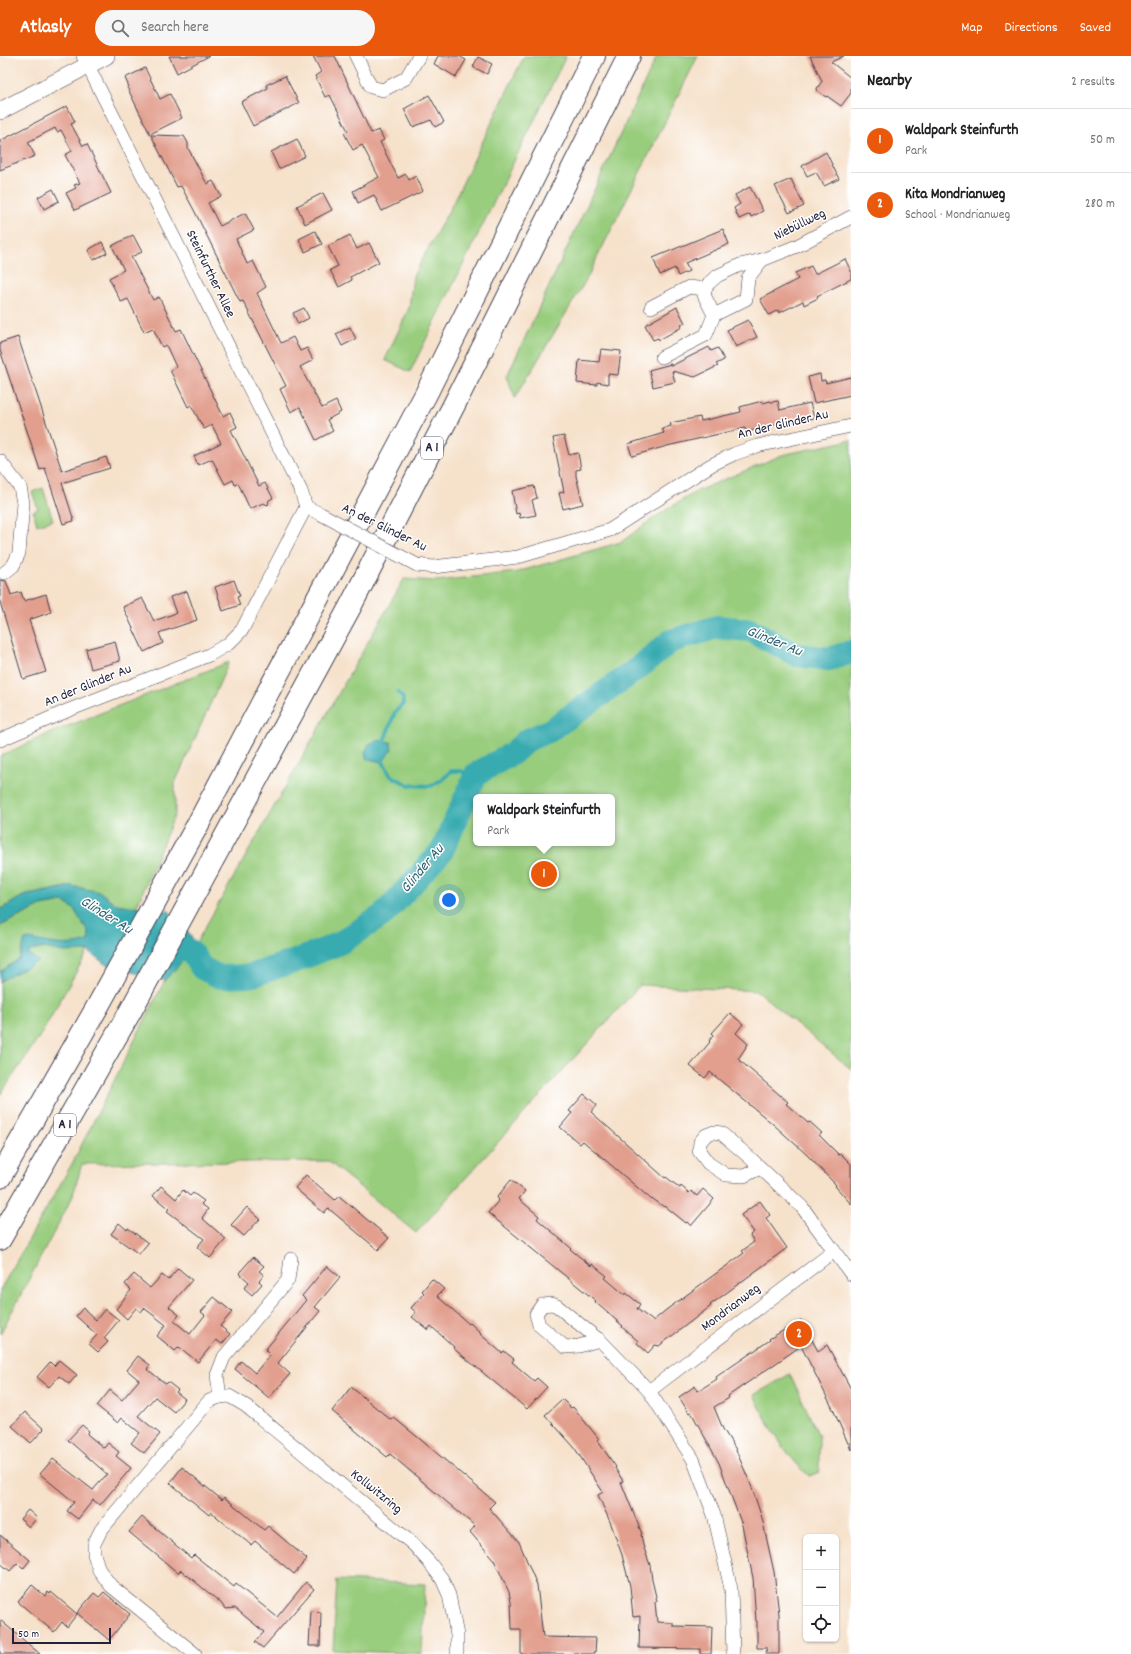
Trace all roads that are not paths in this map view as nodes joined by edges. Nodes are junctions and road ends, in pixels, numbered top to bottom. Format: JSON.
{"nodes":[{"id":1,"x":106,"y":56,"type":"edge"},
{"id":2,"x":356,"y":56,"type":"edge"},
{"id":3,"x":420,"y":56,"type":"edge"},
{"id":4,"x":594,"y":56,"type":"edge"},
{"id":5,"x":629,"y":56,"type":"edge"},
{"id":6,"x":86,"y":61,"type":"edge"},
{"id":7,"x":0,"y":111,"type":"edge"},
{"id":8,"x":851,"y":217,"type":"edge"},
{"id":9,"x":762,"y":260,"type":"junction"},
{"id":10,"x":705,"y":289,"type":"junction"},
{"id":11,"x":651,"y":307,"type":"dead end"},
{"id":12,"x":714,"y":315,"type":"junction"},
{"id":13,"x":662,"y":357,"type":"dead end"},
{"id":14,"x":851,"y":426,"type":"edge"},
{"id":15,"x":0,"y":461,"type":"edge"},
{"id":16,"x":306,"y":507,"type":"junction"},
{"id":17,"x":4,"y":573,"type":"dead end"},
{"id":18,"x":0,"y":740,"type":"edge"},
{"id":19,"x":760,"y":1168,"type":"dead end"},
{"id":20,"x":0,"y":1177,"type":"edge"},
{"id":21,"x":0,"y":1239,"type":"edge"},
{"id":22,"x":834,"y":1251,"type":"junction"},
{"id":23,"x":291,"y":1259,"type":"dead end"},
{"id":24,"x":851,"y":1274,"type":"edge"},
{"id":25,"x":599,"y":1340,"type":"dead end"},
{"id":26,"x":648,"y":1391,"type":"junction"},
{"id":27,"x":220,"y":1397,"type":"junction"},
{"id":28,"x":195,"y":1654,"type":"edge"},
{"id":29,"x":456,"y":1654,"type":"edge"},
{"id":30,"x":734,"y":1654,"type":"edge"}],
"edges":[{"from":1,"to":6,"type":"street"},
{"from":2,"to":3,"type":"street"},
{"from":4,"to":20,"type":"highway","number":"A 1"},
{"from":5,"to":21,"type":"highway","number":"A 1"},
{"from":6,"to":7,"type":"street"},
{"from":6,"to":16,"type":"street","name":"Steinfurther Allee"},
{"from":8,"to":9,"type":"street","name":"Niebüllweg"},
{"from":9,"to":10,"type":"street","name":"Niebüllweg"},
{"from":9,"to":12,"type":"street"},
{"from":10,"to":11,"type":"street"},
{"from":10,"to":12,"type":"street"},
{"from":12,"to":13,"type":"street"},
{"from":14,"to":16,"type":"street","name":"An der Glinder Au","bridge":true},
{"from":15,"to":17,"type":"street"},
{"from":16,"to":18,"type":"street","name":"An der Glinder Au"},
{"from":19,"to":22,"type":"street"},
{"from":22,"to":24,"type":"street"},
{"from":22,"to":26,"type":"street","name":"Mondrianweg"},
{"from":23,"to":27,"type":"street"},
{"from":25,"to":26,"type":"street"},
{"from":26,"to":30,"type":"street"},
{"from":27,"to":28,"type":"street"},
{"from":27,"to":29,"type":"street","name":"Kollwitzring"}]}
